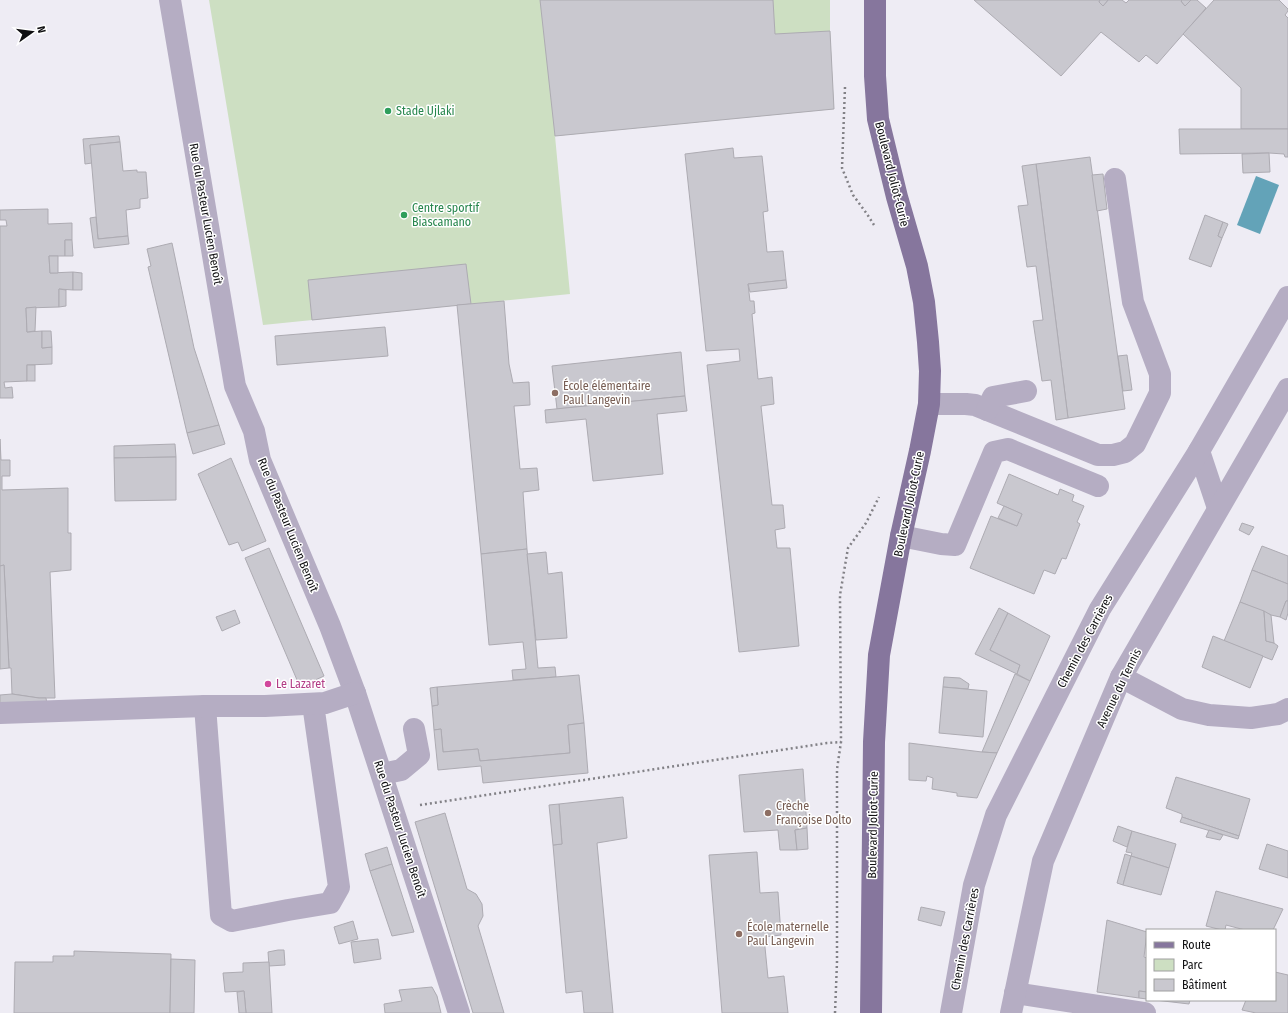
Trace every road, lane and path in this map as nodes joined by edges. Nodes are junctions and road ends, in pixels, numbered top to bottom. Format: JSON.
{"nodes":[{"id":1,"x":170,"y":0,"type":"edge"},
{"id":2,"x":875,"y":0,"type":"edge"},
{"id":3,"x":846,"y":79,"type":"dead end"},
{"id":4,"x":1115,"y":179,"type":"dead end"},
{"id":5,"x":877,"y":230,"type":"dead end"},
{"id":6,"x":1288,"y":297,"type":"edge"},
{"id":7,"x":1288,"y":389,"type":"edge"},
{"id":8,"x":1026,"y":391,"type":"dead end"},
{"id":9,"x":929,"y":404,"type":"junction"},
{"id":10,"x":987,"y":410,"type":"junction"},
{"id":11,"x":1199,"y":451,"type":"junction"},
{"id":12,"x":1098,"y":486,"type":"dead end"},
{"id":13,"x":880,"y":496,"type":"dead end"},
{"id":14,"x":1218,"y":508,"type":"junction"},
{"id":15,"x":901,"y":536,"type":"junction"},
{"id":16,"x":1121,"y":677,"type":"junction"},
{"id":17,"x":355,"y":693,"type":"junction"},
{"id":18,"x":312,"y":704,"type":"junction"},
{"id":19,"x":205,"y":706,"type":"junction"},
{"id":20,"x":1288,"y":709,"type":"edge"},
{"id":21,"x":0,"y":713,"type":"edge"},
{"id":22,"x":414,"y":729,"type":"dead end"},
{"id":23,"x":841,"y":742,"type":"junction"},
{"id":24,"x":382,"y":774,"type":"junction"},
{"id":25,"x":393,"y":811,"type":"junction"},
{"id":26,"x":1013,"y":1003,"type":"edge"},
{"id":27,"x":459,"y":1013,"type":"edge"},
{"id":28,"x":835,"y":1013,"type":"edge"},
{"id":29,"x":871,"y":1013,"type":"edge"},
{"id":30,"x":951,"y":1013,"type":"edge"},
{"id":31,"x":1145,"y":1013,"type":"edge"}],
"edges":[{"from":1,"to":17,"type":"street","name":"Rue du Pasteur Lucien Benoît"},
{"from":2,"to":9,"type":"main road","name":"Boulevard Joliot-Curie"},
{"from":3,"to":5,"type":"path"},
{"from":4,"to":10,"type":"street"},
{"from":6,"to":11,"type":"street","name":"Chemin des Carrières"},
{"from":7,"to":14,"type":"street","name":"Avenue du Tennis"},
{"from":8,"to":10,"type":"street"},
{"from":9,"to":10,"type":"street"},
{"from":9,"to":15,"type":"main road","name":"Boulevard Joliot-Curie"},
{"from":11,"to":14,"type":"street"},
{"from":11,"to":30,"type":"street","name":"Chemin des Carrières"},
{"from":12,"to":15,"type":"street"},
{"from":13,"to":23,"type":"path"},
{"from":14,"to":16,"type":"street","name":"Avenue du Tennis"},
{"from":15,"to":29,"type":"main road","name":"Boulevard Joliot-Curie"},
{"from":16,"to":20,"type":"street"},
{"from":16,"to":26,"type":"street","name":"Avenue du Tennis"},
{"from":17,"to":18,"type":"street"},
{"from":17,"to":24,"type":"street","name":"Rue du Pasteur Lucien Benoît"},
{"from":18,"to":19,"type":"street"},
{"from":18,"to":19,"type":"street"},
{"from":19,"to":21,"type":"street"},
{"from":22,"to":24,"type":"street"},
{"from":23,"to":25,"type":"path"},
{"from":23,"to":28,"type":"path"},
{"from":24,"to":25,"type":"street","name":"Rue du Pasteur Lucien Benoît"},
{"from":25,"to":27,"type":"street","name":"Rue du Pasteur Lucien Benoît"},
{"from":26,"to":31,"type":"street"}]}
